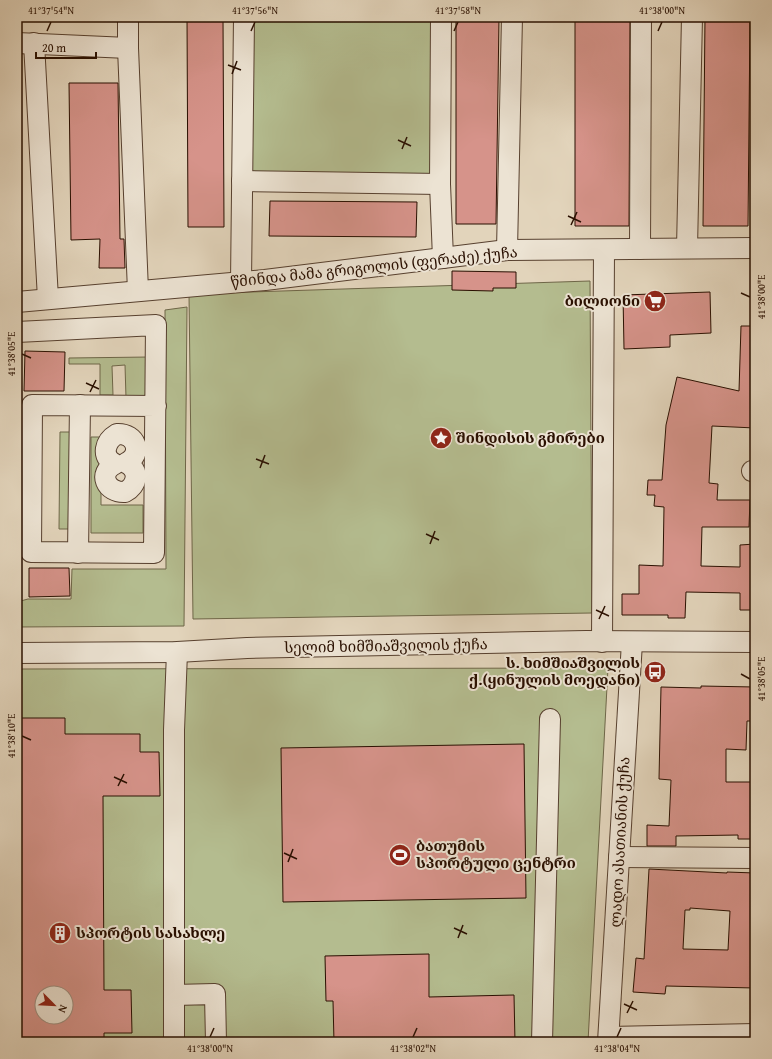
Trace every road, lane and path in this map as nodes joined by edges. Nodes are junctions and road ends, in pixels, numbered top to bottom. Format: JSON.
{"nodes":[{"id":1,"x":128,"y":17,"type":"edge"},
{"id":2,"x":244,"y":17,"type":"edge"},
{"id":3,"x":441,"y":17,"type":"edge"},
{"id":4,"x":512,"y":17,"type":"edge"},
{"id":5,"x":641,"y":17,"type":"edge"},
{"id":6,"x":692,"y":17,"type":"edge"},
{"id":7,"x":26,"y":43,"type":"edge"},
{"id":8,"x":128,"y":48,"type":"junction"},
{"id":9,"x":242,"y":181,"type":"junction"},
{"id":10,"x":440,"y":184,"type":"junction"},
{"id":11,"x":687,"y":248,"type":"junction"},
{"id":12,"x":755,"y":248,"type":"edge"},
{"id":13,"x":640,"y":249,"type":"junction"},
{"id":14,"x":507,"y":250,"type":"junction"},
{"id":15,"x":604,"y":250,"type":"junction"},
{"id":16,"x":443,"y":258,"type":"junction"},
{"id":17,"x":241,"y":282,"type":"junction"},
{"id":18,"x":138,"y":291,"type":"junction"},
{"id":19,"x":48,"y":299,"type":"junction"},
{"id":20,"x":17,"y":302,"type":"edge"},
{"id":21,"x":17,"y":332,"type":"edge"},
{"id":22,"x":80,"y":405,"type":"junction"},
{"id":23,"x":124,"y":406,"type":"junction"},
{"id":24,"x":156,"y":406,"type":"junction"},
{"id":25,"x":121,"y":463,"type":"dead end"},
{"id":26,"x":78,"y":553,"type":"junction"},
{"id":27,"x":602,"y":642,"type":"junction"},
{"id":28,"x":632,"y":642,"type":"junction"},
{"id":29,"x":755,"y":642,"type":"edge"},
{"id":30,"x":177,"y":652,"type":"junction"},
{"id":31,"x":17,"y":653,"type":"edge"},
{"id":32,"x":550,"y":719,"type":"dead end"},
{"id":33,"x":619,"y":856,"type":"junction"},
{"id":34,"x":755,"y":858,"type":"edge"},
{"id":35,"x":174,"y":994,"type":"junction"},
{"id":36,"x":755,"y":1034,"type":"edge"},
{"id":37,"x":608,"y":1040,"type":"edge"},
{"id":38,"x":174,"y":1042,"type":"edge"},
{"id":39,"x":216,"y":1042,"type":"edge"},
{"id":40,"x":542,"y":1042,"type":"edge"}],
"edges":[{"from":1,"to":8,"type":"street"},
{"from":2,"to":9,"type":"street"},
{"from":3,"to":10,"type":"street"},
{"from":4,"to":14,"type":"street"},
{"from":5,"to":13,"type":"street"},
{"from":6,"to":11,"type":"street"},
{"from":7,"to":8,"type":"street"},
{"from":7,"to":19,"type":"street"},
{"from":8,"to":18,"type":"street"},
{"from":9,"to":10,"type":"street"},
{"from":9,"to":17,"type":"street"},
{"from":10,"to":16,"type":"street"},
{"from":11,"to":12,"type":"street","name":"წმინდა მამა გრიგოლის (ფერაძე) ქუჩა"},
{"from":11,"to":13,"type":"street","name":"წმინდა მამა გრიგოლის (ფერაძე) ქუჩა"},
{"from":13,"to":15,"type":"street","name":"წმინდა მამა გრიგოლის (ფერაძე) ქუჩა"},
{"from":14,"to":15,"type":"street","name":"წმინდა მამა გრიგოლის (ფერაძე) ქუჩა"},
{"from":14,"to":16,"type":"street","name":"წმინდა მამა გრიგოლის (ფერაძე) ქუჩა"},
{"from":15,"to":27,"type":"street"},
{"from":16,"to":17,"type":"street","name":"წმინდა მამა გრიგოლის (ფერაძე) ქუჩა"},
{"from":17,"to":18,"type":"street","name":"წმინდა მამა გრიგოლის (ფერაძე) ქუჩა"},
{"from":18,"to":19,"type":"street","name":"წმინდა მამა გრიგოლის (ფერაძე) ქუჩა"},
{"from":19,"to":20,"type":"street","name":"წმინდა მამა გრიგოლის (ფერაძე) ქუჩა"},
{"from":21,"to":24,"type":"street"},
{"from":22,"to":23,"type":"street"},
{"from":22,"to":26,"type":"street"},
{"from":22,"to":26,"type":"street"},
{"from":23,"to":24,"type":"street"},
{"from":23,"to":25,"type":"street"},
{"from":24,"to":26,"type":"street"},
{"from":27,"to":28,"type":"street","name":"სელიმ ხიმშიაშვილის ქუჩა"},
{"from":27,"to":30,"type":"street","name":"სელიმ ხიმშიაშვილის ქუჩა"},
{"from":28,"to":29,"type":"street","name":"სელიმ ხიმშიაშვილის ქუჩა"},
{"from":28,"to":33,"type":"street","name":"ლადო ასათიანის ქუჩა"},
{"from":30,"to":31,"type":"street","name":"სელიმ ხიმშიაშვილის ქუჩა"},
{"from":30,"to":35,"type":"street"},
{"from":32,"to":40,"type":"street"},
{"from":33,"to":34,"type":"street"},
{"from":33,"to":37,"type":"street","name":"ლადო ასათიანის ქუჩა"},
{"from":35,"to":38,"type":"street"},
{"from":35,"to":39,"type":"street"},
{"from":36,"to":37,"type":"street"}]}
